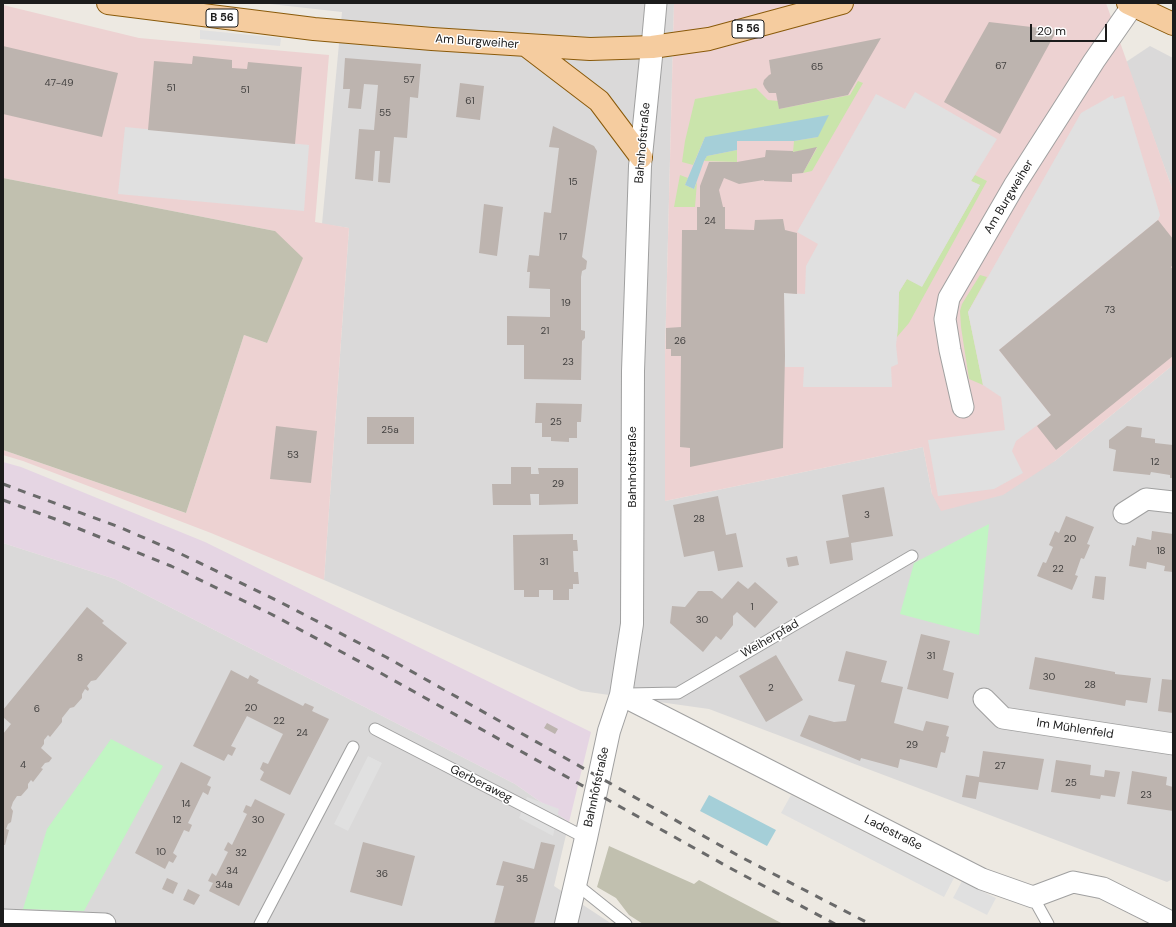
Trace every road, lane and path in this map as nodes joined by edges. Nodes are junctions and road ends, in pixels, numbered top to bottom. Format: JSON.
{"nodes":[{"id":1,"x":108,"y":3,"type":"edge"},
{"id":2,"x":656,"y":3,"type":"edge"},
{"id":3,"x":842,"y":3,"type":"edge"},
{"id":4,"x":1131,"y":4,"type":"edge"},
{"id":5,"x":1173,"y":24,"type":"edge"},
{"id":6,"x":527,"y":46,"type":"junction"},
{"id":7,"x":652,"y":47,"type":"junction"},
{"id":8,"x":641,"y":157,"type":"junction"},
{"id":9,"x":963,"y":407,"type":"dead end"},
{"id":10,"x":1173,"y":502,"type":"edge"},
{"id":11,"x":1124,"y":513,"type":"dead end"},
{"id":12,"x":912,"y":556,"type":"dead end"},
{"id":13,"x":621,"y":694,"type":"junction"},
{"id":14,"x":984,"y":699,"type":"dead end"},
{"id":15,"x":375,"y":729,"type":"dead end"},
{"id":16,"x":1173,"y":744,"type":"edge"},
{"id":17,"x":353,"y":747,"type":"dead end"},
{"id":18,"x":586,"y":838,"type":"junction"},
{"id":19,"x":576,"y":884,"type":"junction"},
{"id":20,"x":1033,"y":897,"type":"junction"},
{"id":21,"x":3,"y":920,"type":"edge"},
{"id":22,"x":1173,"y":923,"type":"edge"},
{"id":23,"x":105,"y":924,"type":"edge"},
{"id":24,"x":260,"y":924,"type":"edge"},
{"id":25,"x":566,"y":924,"type":"edge"},
{"id":26,"x":626,"y":924,"type":"edge"},
{"id":27,"x":1048,"y":924,"type":"edge"}],
"edges":[{"from":1,"to":6,"type":"main road","name":"Am Burgweiher","number":"B 56"},
{"from":2,"to":7,"type":"street","name":"Bahnhofstraße"},
{"from":3,"to":7,"type":"main road","name":"Am Burgweiher","number":"B 56"},
{"from":4,"to":5,"type":"main road","name":"Am Burgweiher"},
{"from":4,"to":9,"type":"street","name":"Am Burgweiher"},
{"from":6,"to":7,"type":"main road","name":"Am Burgweiher","number":"B 56"},
{"from":6,"to":8,"type":"main road"},
{"from":7,"to":8,"type":"street","name":"Bahnhofstraße"},
{"from":8,"to":13,"type":"street","name":"Bahnhofstraße"},
{"from":10,"to":11,"type":"street"},
{"from":12,"to":13,"type":"lane","name":"Weiherpfad"},
{"from":13,"to":18,"type":"street","name":"Bahnhofstraße"},
{"from":13,"to":20,"type":"street","name":"Ladestraße"},
{"from":14,"to":16,"type":"street","name":"Im Mühlenfeld"},
{"from":15,"to":18,"type":"lane","name":"Gerberaweg"},
{"from":17,"to":24,"type":"lane"},
{"from":18,"to":19,"type":"street","name":"Bahnhofstraße"},
{"from":19,"to":25,"type":"street","name":"Bahnhofstraße"},
{"from":19,"to":26,"type":"lane"},
{"from":20,"to":22,"type":"street"},
{"from":20,"to":27,"type":"lane"},
{"from":21,"to":23,"type":"street"}]}
